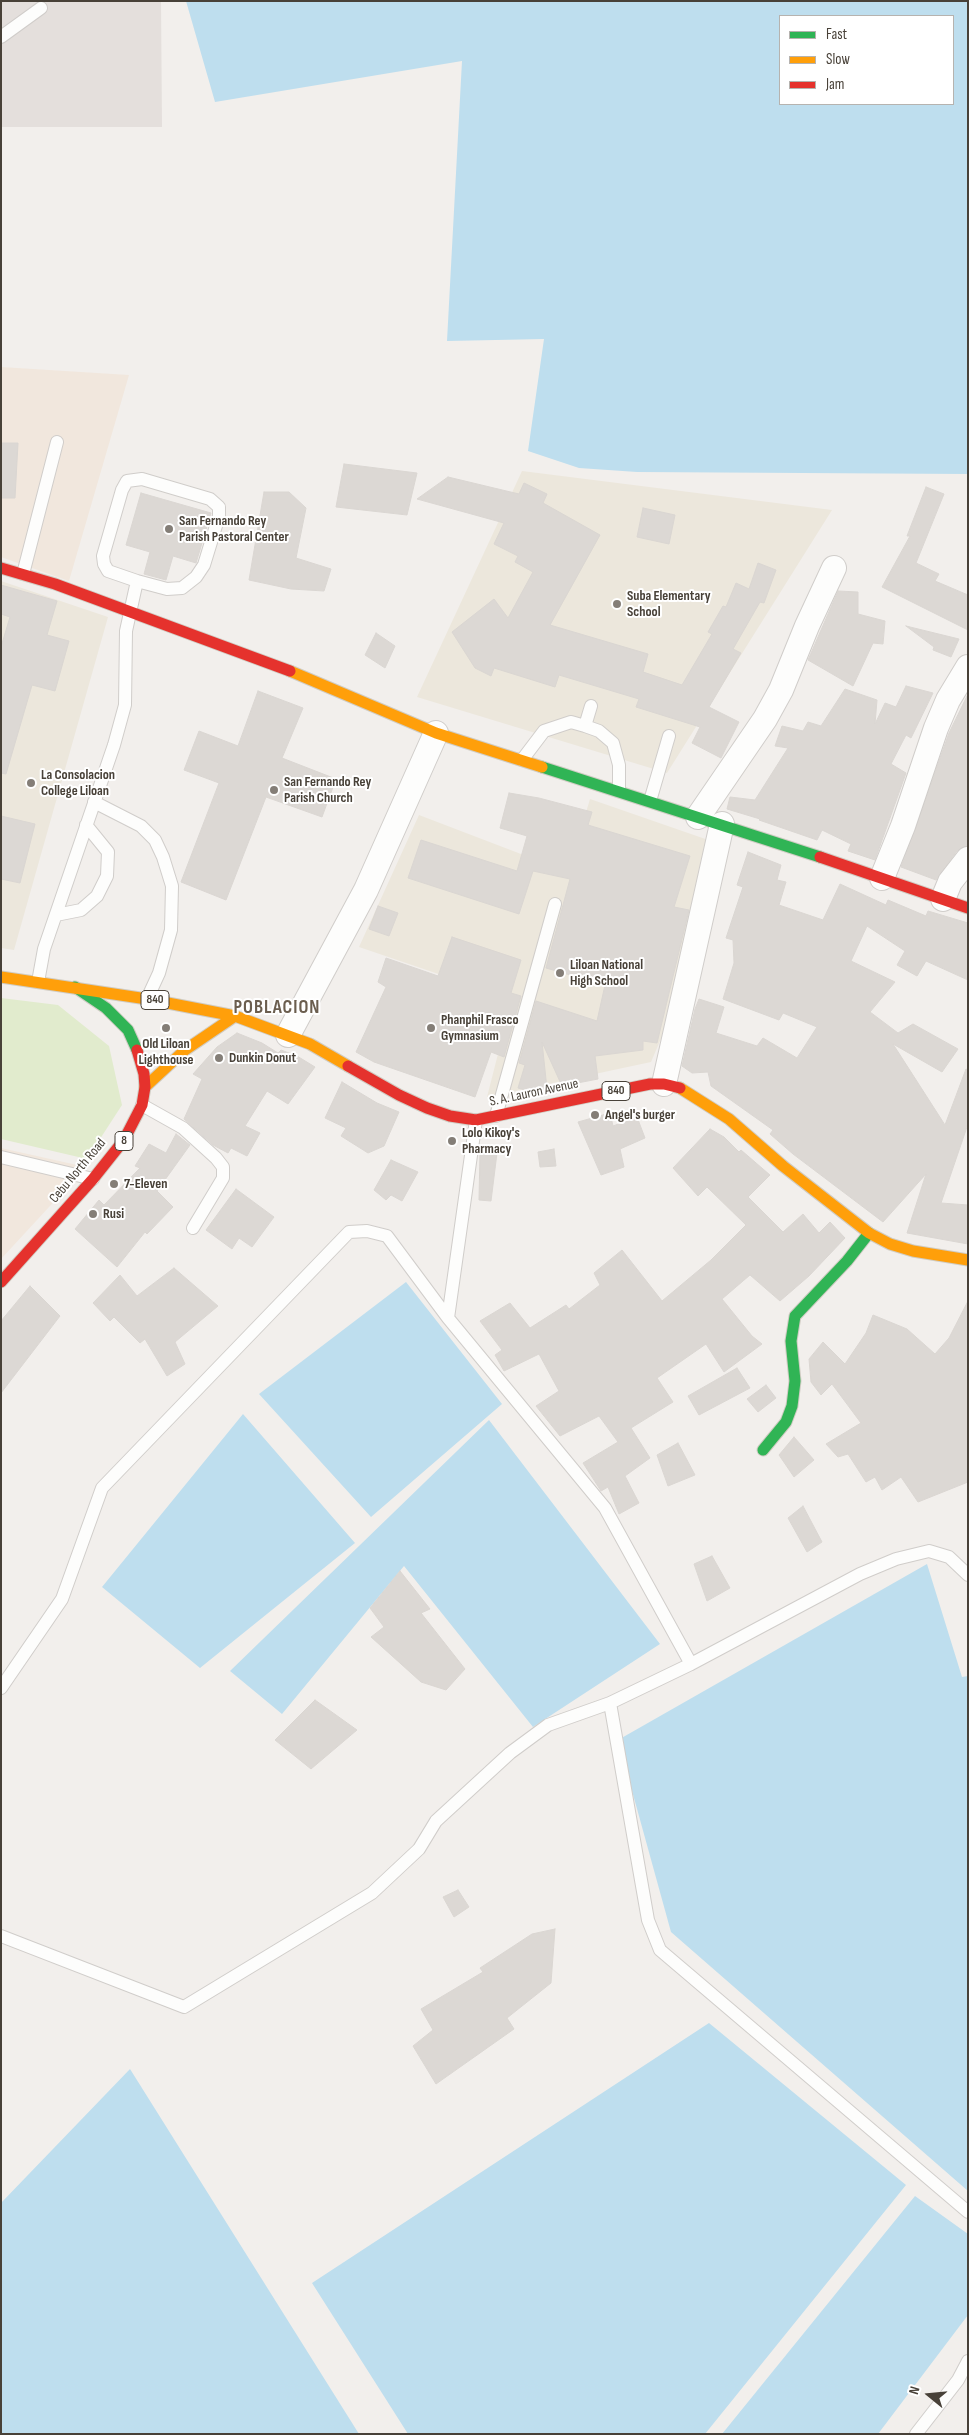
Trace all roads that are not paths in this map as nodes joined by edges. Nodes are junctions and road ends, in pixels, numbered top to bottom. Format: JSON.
{"nodes":[{"id":1,"x":41,"y":8,"type":"dead end"},
{"id":2,"x":1,"y":37,"type":"edge"},
{"id":3,"x":57,"y":442,"type":"dead end"},
{"id":4,"x":1,"y":568,"type":"edge"},
{"id":5,"x":834,"y":568,"type":"dead end"},
{"id":6,"x":23,"y":574,"type":"junction"},
{"id":7,"x":137,"y":581,"type":"junction"},
{"id":8,"x":129,"y":610,"type":"junction"},
{"id":9,"x":968,"y":667,"type":"edge"},
{"id":10,"x":591,"y":706,"type":"dead end"},
{"id":11,"x":585,"y":726,"type":"junction"},
{"id":12,"x":436,"y":733,"type":"junction"},
{"id":13,"x":669,"y":736,"type":"dead end"},
{"id":14,"x":522,"y":760,"type":"junction"},
{"id":15,"x":619,"y":791,"type":"junction"},
{"id":16,"x":650,"y":801,"type":"junction"},
{"id":17,"x":94,"y":802,"type":"junction"},
{"id":18,"x":698,"y":817,"type":"junction"},
{"id":19,"x":722,"y":824,"type":"junction"},
{"id":20,"x":86,"y":825,"type":"junction"},
{"id":21,"x":968,"y":859,"type":"edge"},
{"id":22,"x":882,"y":878,"type":"junction"},
{"id":23,"x":943,"y":899,"type":"junction"},
{"id":24,"x":555,"y":904,"type":"dead end"},
{"id":25,"x":968,"y":908,"type":"edge"},
{"id":26,"x":56,"y":915,"type":"junction"},
{"id":27,"x":1,"y":977,"type":"edge"},
{"id":28,"x":38,"y":982,"type":"junction"},
{"id":29,"x":75,"y":987,"type":"junction"},
{"id":30,"x":147,"y":999,"type":"junction"},
{"id":31,"x":235,"y":1016,"type":"junction"},
{"id":32,"x":288,"y":1035,"type":"junction"},
{"id":33,"x":664,"y":1084,"type":"junction"},
{"id":34,"x":145,"y":1087,"type":"junction"},
{"id":35,"x":142,"y":1106,"type":"junction"},
{"id":36,"x":496,"y":1117,"type":"junction"},
{"id":37,"x":476,"y":1120,"type":"junction"},
{"id":38,"x":1,"y":1157,"type":"edge"},
{"id":39,"x":93,"y":1179,"type":"junction"},
{"id":40,"x":193,"y":1228,"type":"dead end"},
{"id":41,"x":869,"y":1233,"type":"junction"},
{"id":42,"x":968,"y":1260,"type":"edge"},
{"id":43,"x":1,"y":1282,"type":"edge"},
{"id":44,"x":448,"y":1318,"type":"junction"},
{"id":45,"x":763,"y":1450,"type":"dead end"},
{"id":46,"x":968,"y":1575,"type":"edge"},
{"id":47,"x":691,"y":1664,"type":"junction"},
{"id":48,"x":1,"y":1688,"type":"edge"},
{"id":49,"x":610,"y":1703,"type":"junction"},
{"id":50,"x":1,"y":1936,"type":"edge"},
{"id":51,"x":968,"y":2212,"type":"edge"},
{"id":52,"x":968,"y":2361,"type":"edge"},
{"id":53,"x":963,"y":2382,"type":"edge"},
{"id":54,"x":916,"y":2434,"type":"edge"}],
"edges":[{"from":1,"to":2,"type":"lane"},
{"from":3,"to":6,"type":"lane"},
{"from":4,"to":6,"type":"main road"},
{"from":5,"to":18,"type":"street"},
{"from":6,"to":8,"type":"main road"},
{"from":7,"to":7,"type":"lane"},
{"from":7,"to":8,"type":"lane"},
{"from":8,"to":12,"type":"main road"},
{"from":8,"to":17,"type":"lane"},
{"from":9,"to":22,"type":"street"},
{"from":10,"to":11,"type":"lane"},
{"from":11,"to":14,"type":"lane"},
{"from":11,"to":15,"type":"lane"},
{"from":12,"to":14,"type":"main road"},
{"from":12,"to":32,"type":"street"},
{"from":13,"to":16,"type":"lane"},
{"from":14,"to":15,"type":"main road"},
{"from":15,"to":16,"type":"main road"},
{"from":16,"to":18,"type":"main road"},
{"from":17,"to":20,"type":"lane"},
{"from":17,"to":30,"type":"lane"},
{"from":18,"to":19,"type":"main road"},
{"from":19,"to":22,"type":"main road"},
{"from":19,"to":33,"type":"street"},
{"from":20,"to":26,"type":"lane"},
{"from":20,"to":26,"type":"lane"},
{"from":21,"to":23,"type":"street"},
{"from":22,"to":23,"type":"main road"},
{"from":23,"to":25,"type":"main road"},
{"from":24,"to":36,"type":"lane"},
{"from":26,"to":28,"type":"lane"},
{"from":27,"to":28,"type":"main road","name":"Cebu North Road","number":"8"},
{"from":28,"to":29,"type":"main road","name":"Cebu North Road","number":"8"},
{"from":29,"to":30,"type":"main road","name":"S. A. Lauron Avenue","number":"840"},
{"from":29,"to":34,"type":"main road","name":"Cebu North Road","number":"8"},
{"from":30,"to":31,"type":"main road","name":"S. A. Lauron Avenue","number":"840"},
{"from":31,"to":32,"type":"main road","name":"S. A. Lauron Avenue","number":"840"},
{"from":31,"to":34,"type":"main road"},
{"from":32,"to":37,"type":"main road","name":"S. A. Lauron Avenue","number":"840"},
{"from":33,"to":36,"type":"main road","name":"S. A. Lauron Avenue","number":"840"},
{"from":33,"to":41,"type":"main road","name":"S. A. Lauron Avenue","number":"840"},
{"from":34,"to":35,"type":"main road","name":"Cebu North Road","number":"8"},
{"from":35,"to":39,"type":"main road","name":"Cebu North Road","number":"8"},
{"from":35,"to":40,"type":"lane"},
{"from":36,"to":37,"type":"main road","name":"S. A. Lauron Avenue","number":"840"},
{"from":37,"to":44,"type":"lane"},
{"from":38,"to":39,"type":"lane"},
{"from":39,"to":43,"type":"main road","name":"Cebu North Road","number":"8"},
{"from":41,"to":42,"type":"main road","name":"S. A. Lauron Avenue","number":"840"},
{"from":41,"to":45,"type":"main road"},
{"from":44,"to":47,"type":"lane"},
{"from":44,"to":48,"type":"lane"},
{"from":46,"to":47,"type":"lane"},
{"from":47,"to":49,"type":"lane"},
{"from":49,"to":50,"type":"lane"},
{"from":49,"to":51,"type":"lane"},
{"from":52,"to":53,"type":"lane"},
{"from":53,"to":54,"type":"lane"}]}
